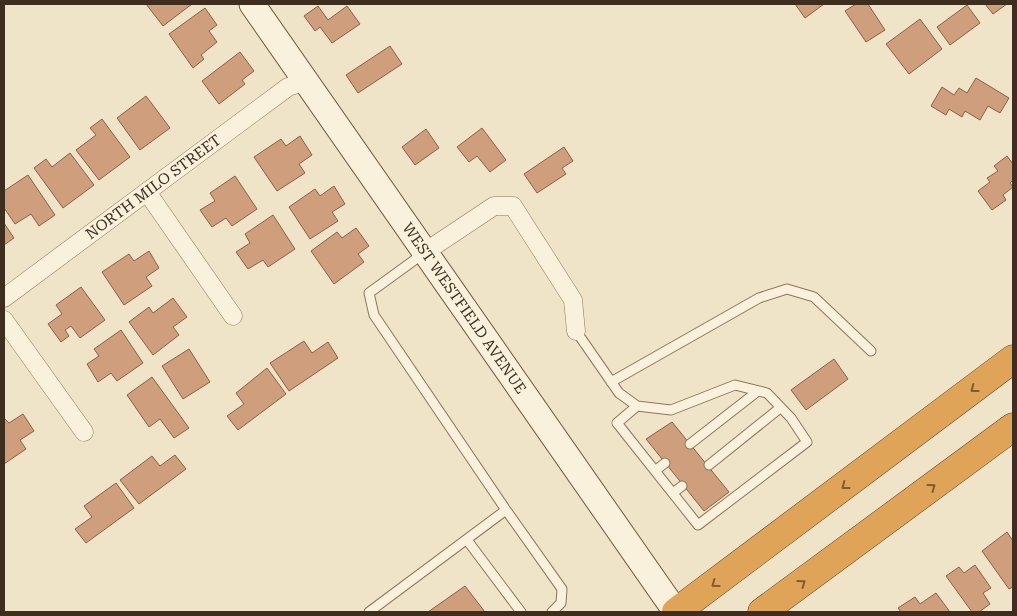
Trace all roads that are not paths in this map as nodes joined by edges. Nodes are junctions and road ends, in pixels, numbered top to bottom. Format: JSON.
{"nodes":[{"id":1,"x":252,"y":4,"type":"edge"},
{"id":2,"x":307,"y":81,"type":"junction"},
{"id":3,"x":147,"y":192,"type":"junction"},
{"id":4,"x":425,"y":252,"type":"junction"},
{"id":5,"x":4,"y":298,"type":"edge"},
{"id":6,"x":233,"y":316,"type":"dead end"},
{"id":7,"x":4,"y":320,"type":"edge"},
{"id":8,"x":576,"y":331,"type":"joint"},
{"id":9,"x":871,"y":351,"type":"dead end"},
{"id":10,"x":1013,"y":359,"type":"edge"},
{"id":11,"x":611,"y":382,"type":"junction"},
{"id":12,"x":758,"y":391,"type":"junction"},
{"id":13,"x":636,"y":406,"type":"junction"},
{"id":14,"x":780,"y":408,"type":"junction"},
{"id":15,"x":1013,"y":427,"type":"edge"},
{"id":16,"x":84,"y":432,"type":"dead end"},
{"id":17,"x":690,"y":444,"type":"dead end"},
{"id":18,"x":665,"y":463,"type":"dead end"},
{"id":19,"x":709,"y":465,"type":"dead end"},
{"id":20,"x":655,"y":471,"type":"junction"},
{"id":21,"x":682,"y":486,"type":"dead end"},
{"id":22,"x":673,"y":494,"type":"junction"},
{"id":23,"x":506,"y":510,"type":"junction"},
{"id":24,"x":466,"y":540,"type":"junction"},
{"id":25,"x":369,"y":612,"type":"edge"},
{"id":26,"x":521,"y":612,"type":"edge"},
{"id":27,"x":552,"y":612,"type":"edge"},
{"id":28,"x":676,"y":612,"type":"edge"},
{"id":29,"x":762,"y":612,"type":"edge"}],
"edges":[{"from":1,"to":2,"type":"street","name":"WEST WESTFIELD AVENUE"},
{"from":2,"to":3,"type":"street","name":"NORTH MILO STREET"},
{"from":2,"to":4,"type":"street","name":"WEST WESTFIELD AVENUE"},
{"from":3,"to":5,"type":"street","name":"NORTH MILO STREET"},
{"from":3,"to":6,"type":"street"},
{"from":4,"to":8,"type":"street"},
{"from":4,"to":23,"type":"lane"},
{"from":4,"to":28,"type":"street","name":"WEST WESTFIELD AVENUE"},
{"from":7,"to":16,"type":"street"},
{"from":8,"to":11,"type":"lane"},
{"from":9,"to":11,"type":"lane"},
{"from":10,"to":28,"type":"highway","one_way":true},
{"from":11,"to":13,"type":"lane"},
{"from":12,"to":13,"type":"lane"},
{"from":12,"to":14,"type":"lane"},
{"from":12,"to":17,"type":"lane"},
{"from":13,"to":20,"type":"lane"},
{"from":14,"to":19,"type":"lane"},
{"from":14,"to":22,"type":"lane"},
{"from":29,"to":15,"type":"highway","one_way":true},
{"from":18,"to":20,"type":"lane"},
{"from":20,"to":22,"type":"lane"},
{"from":21,"to":22,"type":"lane"},
{"from":23,"to":24,"type":"lane"},
{"from":23,"to":27,"type":"lane"},
{"from":24,"to":25,"type":"lane"},
{"from":24,"to":26,"type":"lane"}]}
